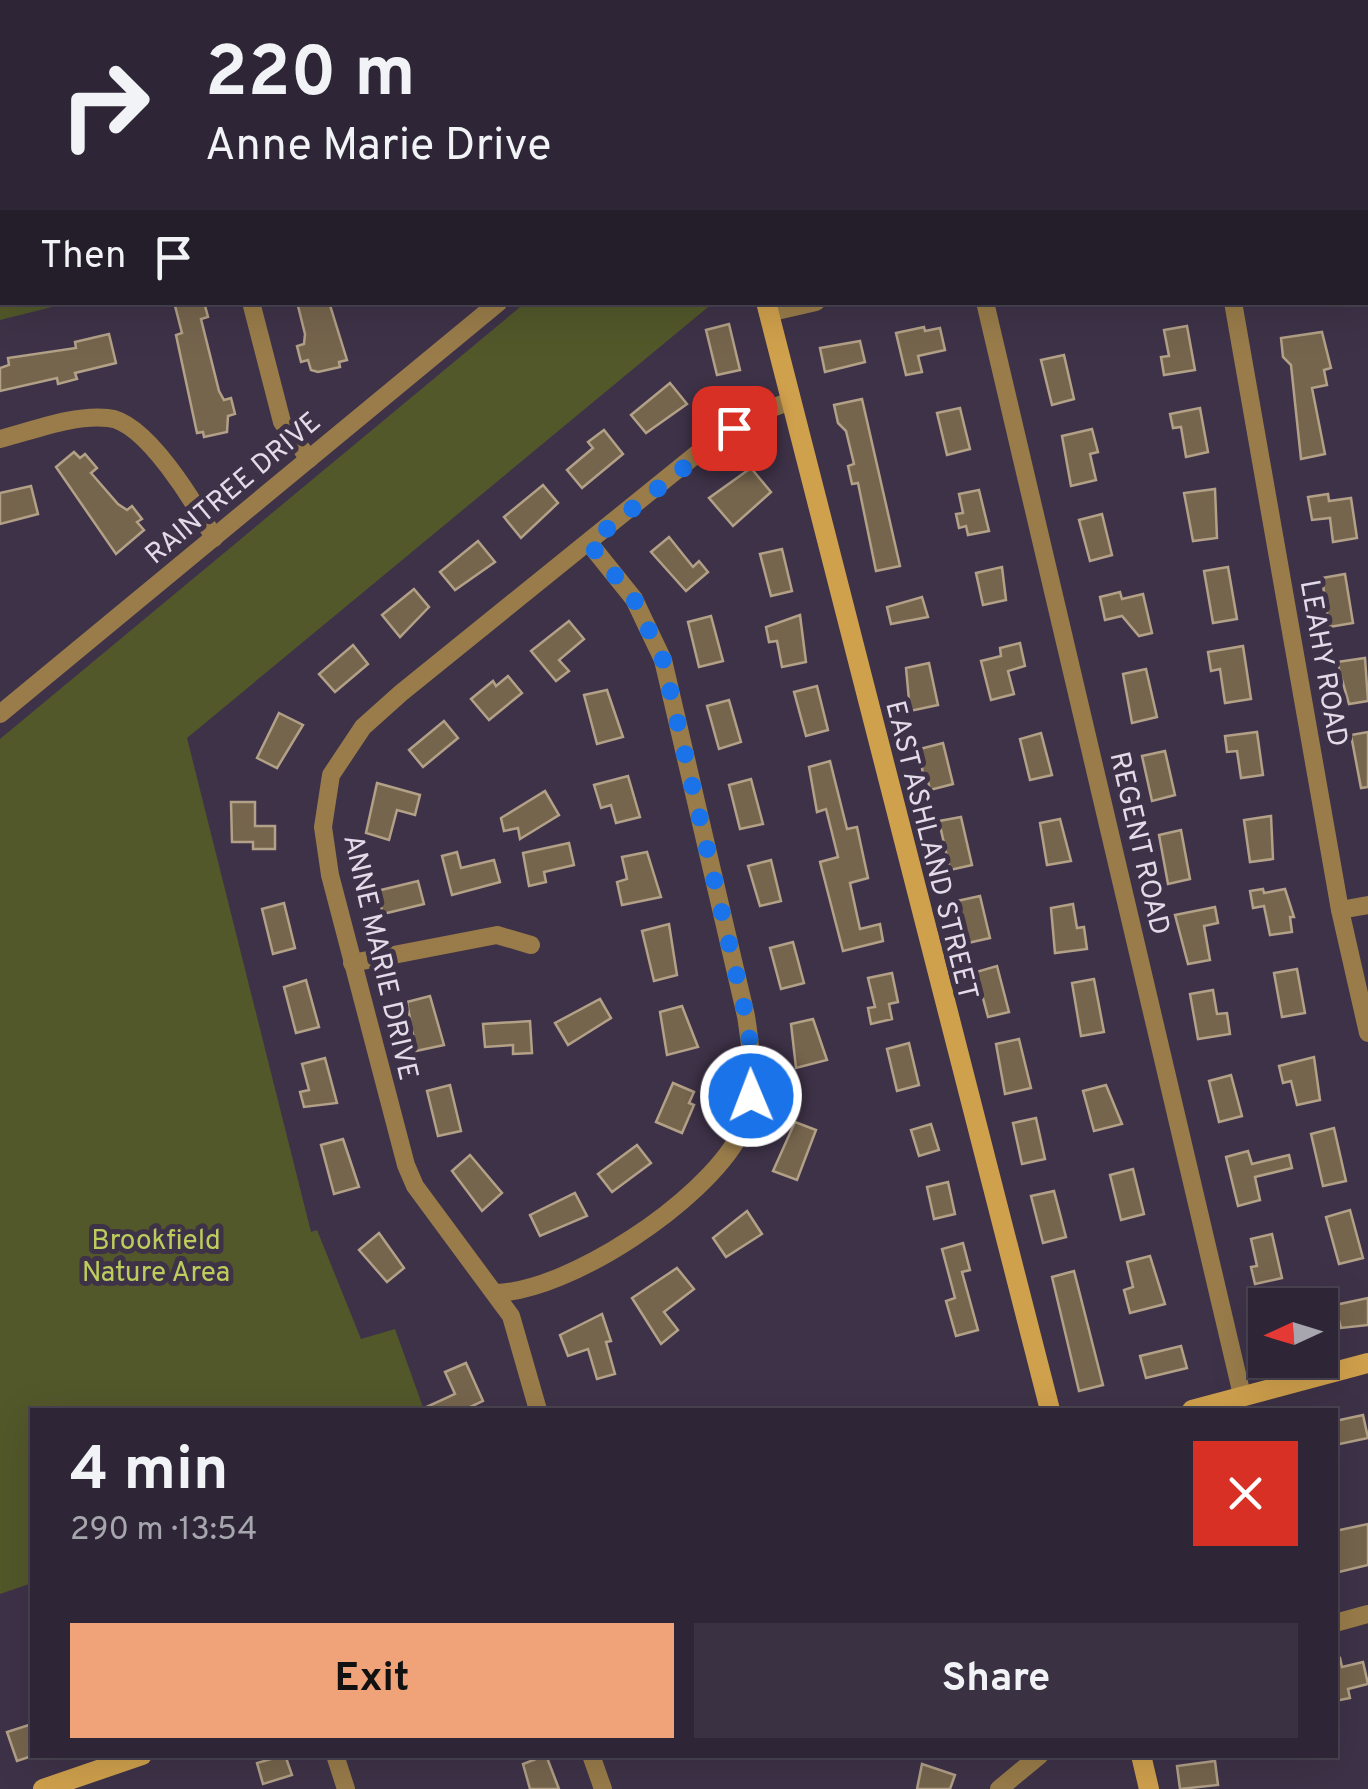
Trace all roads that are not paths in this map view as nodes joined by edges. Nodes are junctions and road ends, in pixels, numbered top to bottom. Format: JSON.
{"nodes":[{"id":1,"x":252,"y":305,"type":"edge"},
{"id":2,"x":986,"y":305,"type":"edge"},
{"id":3,"x":1235,"y":305,"type":"edge"},
{"id":4,"x":767,"y":308,"type":"edge"},
{"id":5,"x":479,"y":310,"type":"edge"},
{"id":6,"x":791,"y":400,"type":"junction"},
{"id":7,"x":0,"y":439,"type":"edge"},
{"id":8,"x":309,"y":459,"type":"junction"},
{"id":9,"x":214,"y":538,"type":"junction"},
{"id":10,"x":589,"y":543,"type":"junction"},
{"id":11,"x":0,"y":714,"type":"edge"},
{"id":12,"x":1368,"y":905,"type":"edge"},
{"id":13,"x":1340,"y":910,"type":"junction"},
{"id":14,"x":531,"y":945,"type":"dead end"},
{"id":15,"x":352,"y":963,"type":"junction"},
{"id":16,"x":1368,"y":1032,"type":"edge"},
{"id":17,"x":496,"y":1293,"type":"junction"},
{"id":18,"x":1368,"y":1363,"type":"edge"},
{"id":19,"x":1242,"y":1395,"type":"junction"},
{"id":20,"x":537,"y":1408,"type":"edge"},
{"id":21,"x":1049,"y":1408,"type":"edge"},
{"id":22,"x":1199,"y":1408,"type":"edge"},
{"id":23,"x":1368,"y":1614,"type":"edge"},
{"id":24,"x":1338,"y":1622,"type":"edge"},
{"id":25,"x":133,"y":1758,"type":"edge"},
{"id":26,"x":336,"y":1758,"type":"edge"},
{"id":27,"x":593,"y":1758,"type":"edge"},
{"id":28,"x":1036,"y":1758,"type":"edge"},
{"id":29,"x":1142,"y":1758,"type":"edge"},
{"id":30,"x":43,"y":1789,"type":"edge"},
{"id":31,"x":346,"y":1789,"type":"edge"},
{"id":32,"x":603,"y":1789,"type":"edge"},
{"id":33,"x":1000,"y":1789,"type":"edge"},
{"id":34,"x":1149,"y":1789,"type":"edge"}],
"edges":[{"from":1,"to":8,"type":"street"},
{"from":2,"to":19,"type":"street","name":"REGENT ROAD"},
{"from":3,"to":13,"type":"street","name":"LEAHY ROAD"},
{"from":4,"to":6,"type":"main road","name":"EAST ASHLAND STREET"},
{"from":5,"to":8,"type":"street","name":"RAINTREE DRIVE"},
{"from":6,"to":10,"type":"street","name":"ANNE MARIE DRIVE"},
{"from":6,"to":21,"type":"main road","name":"EAST ASHLAND STREET"},
{"from":7,"to":9,"type":"street"},
{"from":8,"to":9,"type":"street","name":"RAINTREE DRIVE"},
{"from":9,"to":11,"type":"street","name":"RAINTREE DRIVE"},
{"from":10,"to":15,"type":"street","name":"ANNE MARIE DRIVE"},
{"from":10,"to":17,"type":"street"},
{"from":12,"to":13,"type":"street"},
{"from":13,"to":16,"type":"street","name":"LEAHY ROAD"},
{"from":14,"to":15,"type":"street"},
{"from":15,"to":17,"type":"street","name":"ANNE MARIE DRIVE"},
{"from":17,"to":20,"type":"street","name":"ANNE MARIE DRIVE"},
{"from":18,"to":19,"type":"main road"},
{"from":19,"to":22,"type":"main road"},
{"from":23,"to":24,"type":"street"},
{"from":25,"to":30,"type":"main road"},
{"from":26,"to":31,"type":"street"},
{"from":27,"to":32,"type":"street"},
{"from":28,"to":33,"type":"street"},
{"from":29,"to":34,"type":"main road"}]}
